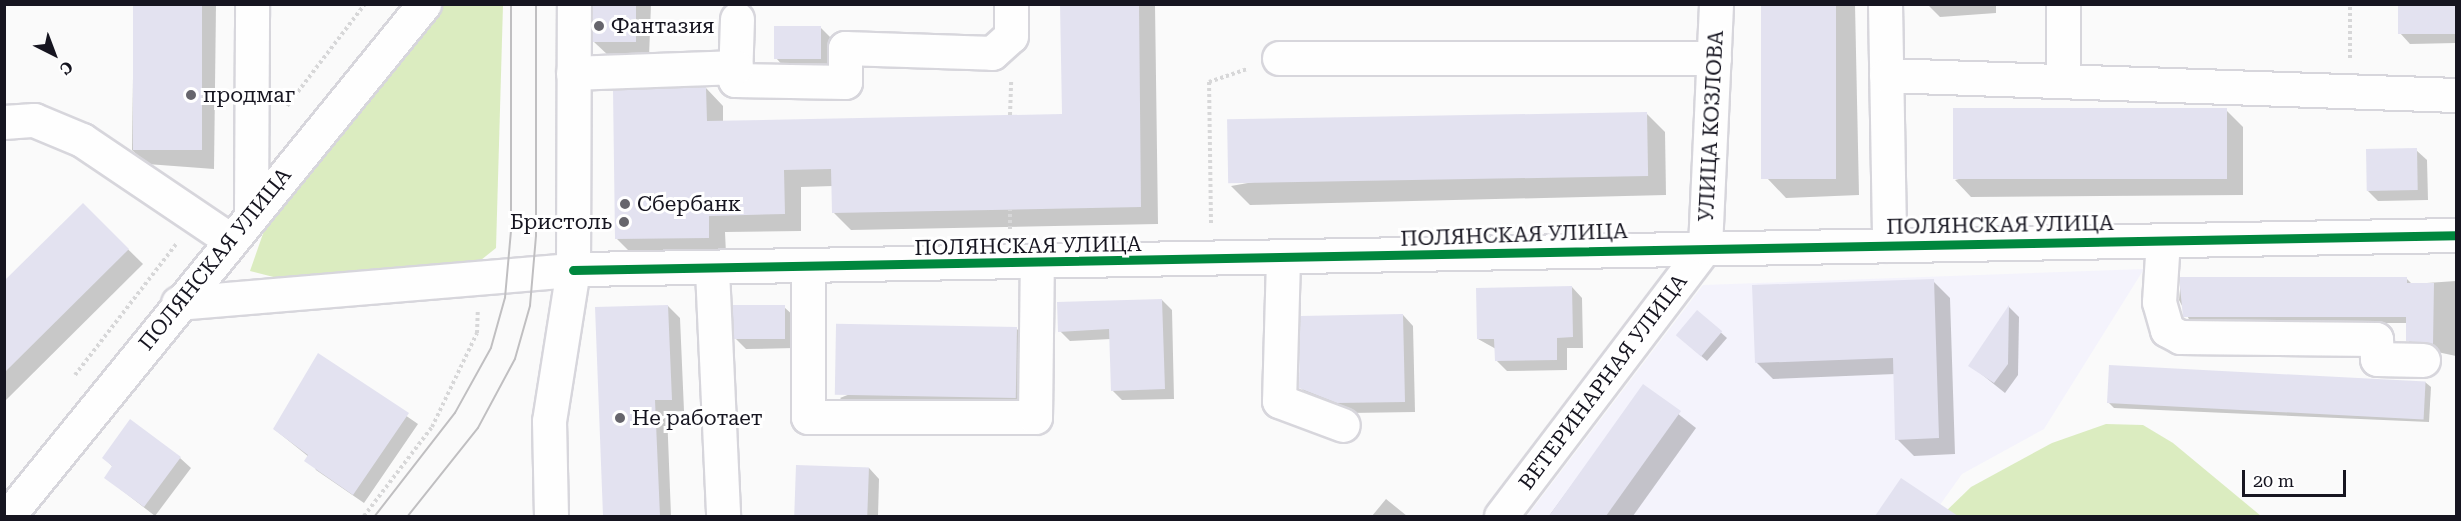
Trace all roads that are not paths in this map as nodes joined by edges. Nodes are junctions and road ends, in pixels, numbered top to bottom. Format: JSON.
{"nodes":[{"id":1,"x":252,"y":4,"type":"edge"},
{"id":2,"x":424,"y":4,"type":"edge"},
{"id":3,"x":574,"y":4,"type":"edge"},
{"id":4,"x":1011,"y":4,"type":"edge"},
{"id":5,"x":1716,"y":4,"type":"edge"},
{"id":6,"x":1885,"y":4,"type":"edge"},
{"id":7,"x":2063,"y":4,"type":"edge"},
{"id":8,"x":737,"y":19,"type":"dead end"},
{"id":9,"x":1279,"y":58,"type":"road end"},
{"id":10,"x":1714,"y":58,"type":"junction"},
{"id":11,"x":736,"y":67,"type":"junction"},
{"id":12,"x":573,"y":73,"type":"junction"},
{"id":13,"x":1886,"y":75,"type":"junction"},
{"id":14,"x":2063,"y":81,"type":"junction"},
{"id":15,"x":2457,"y":95,"type":"edge"},
{"id":16,"x":4,"y":122,"type":"edge"},
{"id":17,"x":251,"y":214,"type":"junction"},
{"id":18,"x":2457,"y":236,"type":"edge"},
{"id":19,"x":230,"y":240,"type":"junction"},
{"id":20,"x":2163,"y":240,"type":"junction"},
{"id":21,"x":1889,"y":244,"type":"junction"},
{"id":22,"x":1706,"y":247,"type":"junction"},
{"id":23,"x":1283,"y":259,"type":"junction"},
{"id":24,"x":1037,"y":264,"type":"junction"},
{"id":25,"x":808,"y":267,"type":"junction"},
{"id":26,"x":573,"y":270,"type":"junction"},
{"id":27,"x":712,"y":270,"type":"junction"},
{"id":28,"x":178,"y":303,"type":"junction"},
{"id":29,"x":2423,"y":360,"type":"dead end"},
{"id":30,"x":1343,"y":425,"type":"dead end"},
{"id":31,"x":6,"y":516,"type":"edge"},
{"id":32,"x":551,"y":516,"type":"edge"},
{"id":33,"x":723,"y":516,"type":"edge"},
{"id":34,"x":1502,"y":516,"type":"edge"}],
"edges":[{"from":1,"to":17,"type":"street"},
{"from":2,"to":17,"type":"street","name":"ПОЛЯНСКАЯ УЛИЦА"},
{"from":3,"to":12,"type":"street"},
{"from":4,"to":11,"type":"street"},
{"from":5,"to":10,"type":"street","name":"УЛИЦА КОЗЛОВА"},
{"from":6,"to":13,"type":"street"},
{"from":7,"to":14,"type":"street"},
{"from":8,"to":11,"type":"street"},
{"from":9,"to":10,"type":"street"},
{"from":10,"to":22,"type":"street","name":"УЛИЦА КОЗЛОВА"},
{"from":11,"to":12,"type":"street"},
{"from":12,"to":26,"type":"street"},
{"from":13,"to":14,"type":"street"},
{"from":13,"to":21,"type":"street"},
{"from":14,"to":15,"type":"street"},
{"from":16,"to":19,"type":"street"},
{"from":17,"to":19,"type":"street","name":"ПОЛЯНСКАЯ УЛИЦА"},
{"from":18,"to":20,"type":"street","name":"ПОЛЯНСКАЯ УЛИЦА"},
{"from":19,"to":28,"type":"street","name":"ПОЛЯНСКАЯ УЛИЦА"},
{"from":20,"to":21,"type":"street","name":"ПОЛЯНСКАЯ УЛИЦА"},
{"from":20,"to":29,"type":"street"},
{"from":21,"to":22,"type":"street","name":"ПОЛЯНСКАЯ УЛИЦА"},
{"from":22,"to":23,"type":"street","name":"ПОЛЯНСКАЯ УЛИЦА"},
{"from":22,"to":34,"type":"street","name":"ВЕТЕРИНАРНАЯ УЛИЦА"},
{"from":23,"to":24,"type":"street","name":"ПОЛЯНСКАЯ УЛИЦА"},
{"from":23,"to":30,"type":"street"},
{"from":24,"to":25,"type":"street","name":"ПОЛЯНСКАЯ УЛИЦА"},
{"from":24,"to":25,"type":"street"},
{"from":25,"to":27,"type":"street","name":"ПОЛЯНСКАЯ УЛИЦА"},
{"from":26,"to":27,"type":"street","name":"ПОЛЯНСКАЯ УЛИЦА"},
{"from":26,"to":28,"type":"street","name":"ПОЛЯНСКАЯ УЛИЦА"},
{"from":26,"to":32,"type":"street"},
{"from":27,"to":33,"type":"street"},
{"from":28,"to":31,"type":"street","name":"ПОЛЯНСКАЯ УЛИЦА"}]}
